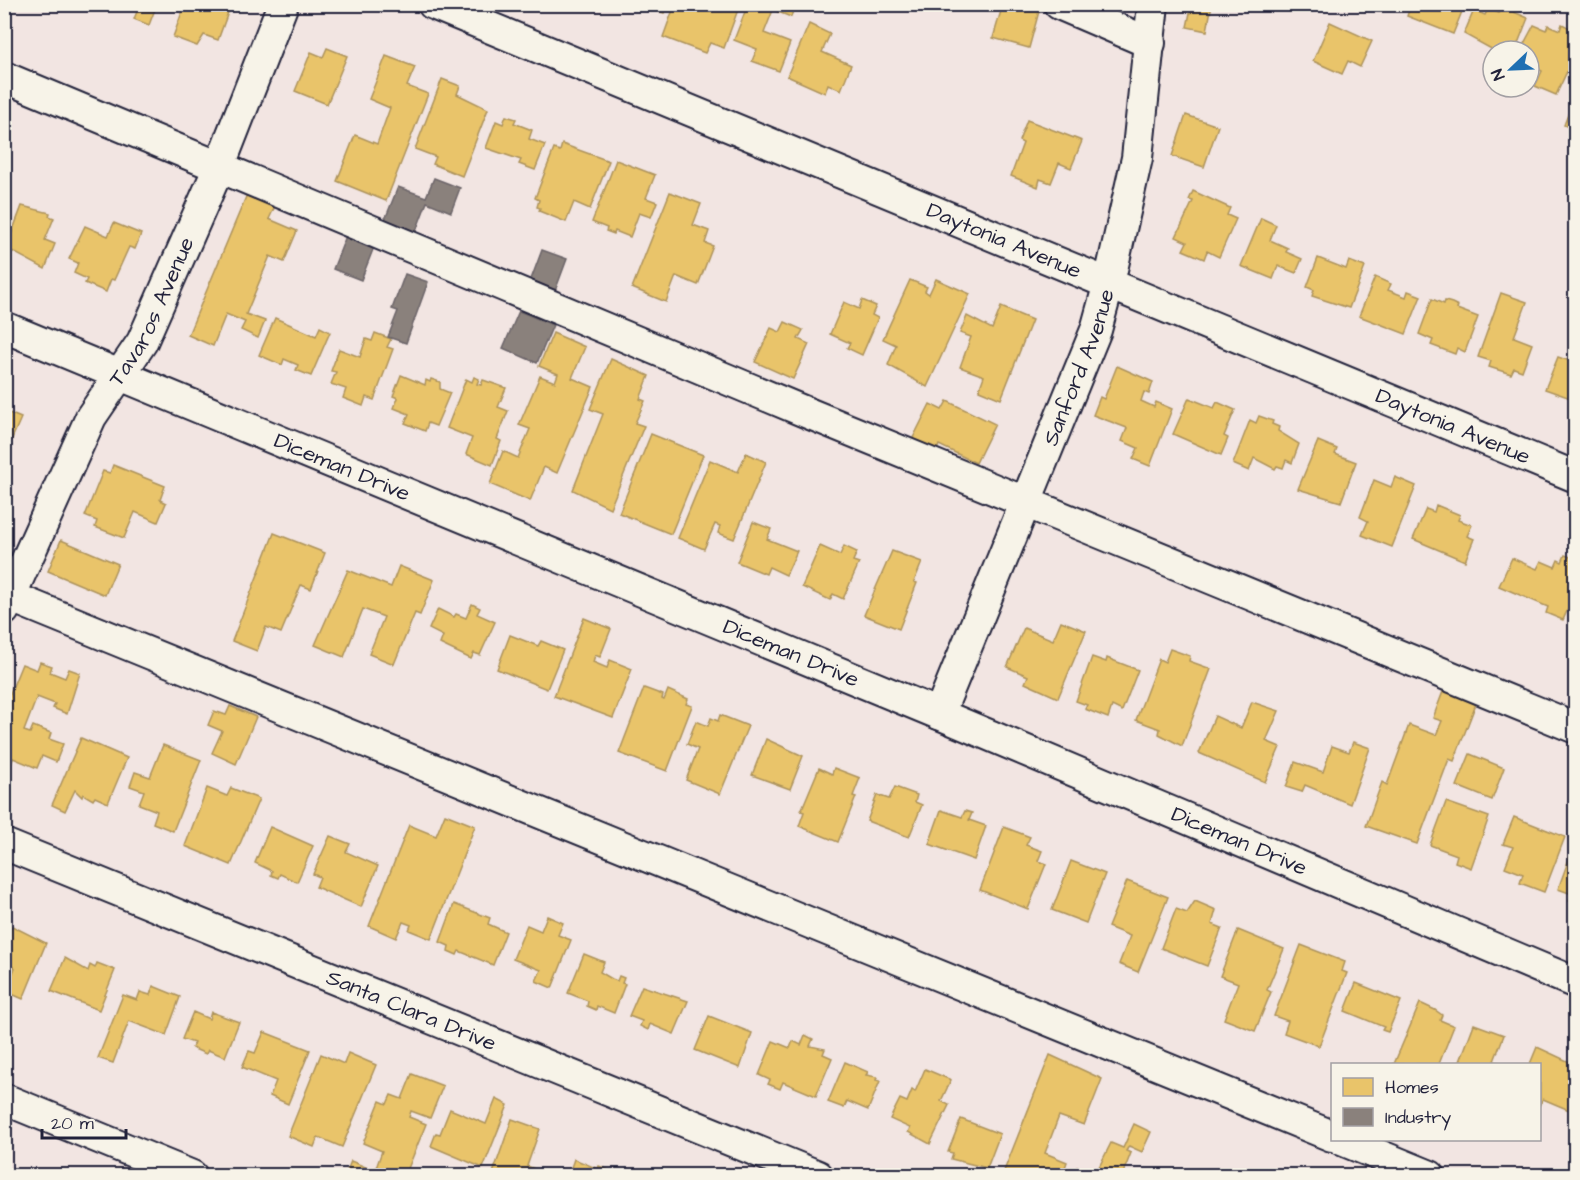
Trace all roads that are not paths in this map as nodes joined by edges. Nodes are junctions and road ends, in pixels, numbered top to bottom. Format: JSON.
{"nodes":[{"id":1,"x":283,"y":4,"type":"edge"},
{"id":2,"x":433,"y":4,"type":"edge"},
{"id":3,"x":1059,"y":4,"type":"edge"},
{"id":4,"x":1154,"y":4,"type":"edge"},
{"id":5,"x":1150,"y":43,"type":"junction"},
{"id":6,"x":4,"y":76,"type":"edge"},
{"id":7,"x":220,"y":165,"type":"junction"},
{"id":8,"x":1110,"y":283,"type":"junction"},
{"id":9,"x":4,"y":327,"type":"edge"},
{"id":10,"x":120,"y":376,"type":"junction"},
{"id":11,"x":1575,"y":477,"type":"edge"},
{"id":12,"x":1026,"y":502,"type":"junction"},
{"id":13,"x":7,"y":600,"type":"edge"},
{"id":14,"x":939,"y":714,"type":"junction"},
{"id":15,"x":1575,"y":728,"type":"edge"},
{"id":16,"x":4,"y":844,"type":"edge"},
{"id":17,"x":1575,"y":983,"type":"edge"},
{"id":18,"x":4,"y":1099,"type":"edge"},
{"id":19,"x":1331,"y":1136,"type":"edge"},
{"id":20,"x":1344,"y":1141,"type":"edge"},
{"id":21,"x":192,"y":1176,"type":"edge"},
{"id":22,"x":818,"y":1176,"type":"edge"},
{"id":23,"x":1430,"y":1176,"type":"edge"}],
"edges":[{"from":1,"to":7,"type":"street","name":"Tavaros Avenue"},
{"from":2,"to":8,"type":"street","name":"Daytonia Avenue"},
{"from":3,"to":5,"type":"street"},
{"from":4,"to":5,"type":"street","name":"Sanford Avenue"},
{"from":5,"to":8,"type":"street","name":"Sanford Avenue"},
{"from":6,"to":7,"type":"street"},
{"from":7,"to":10,"type":"street","name":"Tavaros Avenue"},
{"from":7,"to":12,"type":"street"},
{"from":8,"to":11,"type":"street","name":"Daytonia Avenue"},
{"from":8,"to":12,"type":"street","name":"Sanford Avenue"},
{"from":9,"to":10,"type":"street","name":"Diceman Drive"},
{"from":10,"to":13,"type":"street","name":"Tavaros Avenue"},
{"from":10,"to":14,"type":"street","name":"Diceman Drive"},
{"from":12,"to":14,"type":"street","name":"Sanford Avenue"},
{"from":12,"to":15,"type":"street"},
{"from":13,"to":19,"type":"street"},
{"from":14,"to":17,"type":"street","name":"Diceman Drive"},
{"from":16,"to":22,"type":"street","name":"Santa Clara Drive"},
{"from":18,"to":21,"type":"street"},
{"from":20,"to":23,"type":"street"}]}
